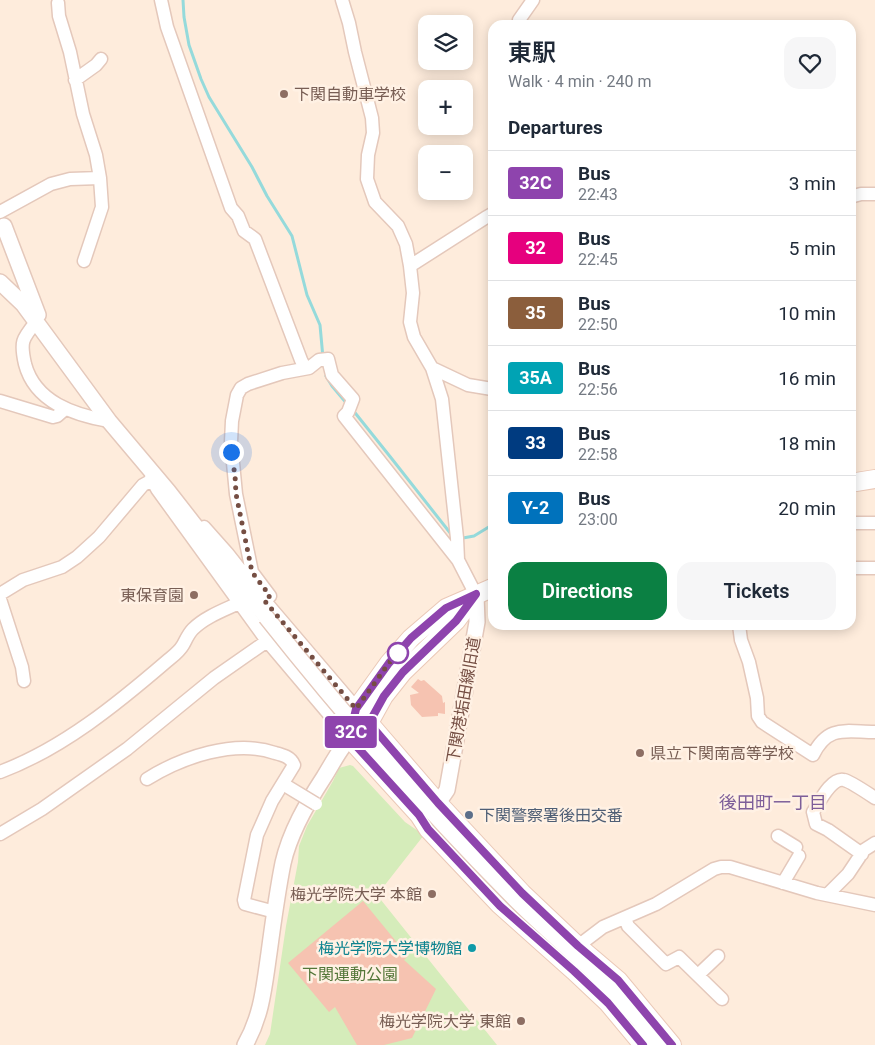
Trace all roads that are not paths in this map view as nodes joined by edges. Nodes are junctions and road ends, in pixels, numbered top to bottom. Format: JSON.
{"nodes":[{"id":1,"x":161,"y":0,"type":"edge"},
{"id":2,"x":342,"y":0,"type":"edge"},
{"id":3,"x":533,"y":0,"type":"edge"},
{"id":4,"x":58,"y":3,"type":"dead end"},
{"id":5,"x":519,"y":20,"type":"edge"},
{"id":6,"x":101,"y":59,"type":"dead end"},
{"id":7,"x":75,"y":80,"type":"junction"},
{"id":8,"x":100,"y":178,"type":"junction"},
{"id":9,"x":875,"y":194,"type":"edge"},
{"id":10,"x":856,"y":195,"type":"edge"},
{"id":11,"x":488,"y":216,"type":"edge"},
{"id":12,"x":1,"y":223,"type":"edge"},
{"id":13,"x":84,"y":261,"type":"dead end"},
{"id":14,"x":410,"y":266,"type":"junction"},
{"id":15,"x":0,"y":282,"type":"edge"},
{"id":16,"x":36,"y":322,"type":"junction"},
{"id":17,"x":47,"y":337,"type":"junction"},
{"id":18,"x":305,"y":368,"type":"junction"},
{"id":19,"x":432,"y":368,"type":"junction"},
{"id":20,"x":488,"y":388,"type":"edge"},
{"id":21,"x":0,"y":401,"type":"edge"},
{"id":22,"x":65,"y":409,"type":"junction"},
{"id":23,"x":109,"y":421,"type":"junction"},
{"id":24,"x":132,"y":448,"type":"junction"},
{"id":25,"x":875,"y":479,"type":"edge"},
{"id":26,"x":152,"y":480,"type":"junction"},
{"id":27,"x":856,"y":480,"type":"edge"},
{"id":28,"x":856,"y":523,"type":"edge"},
{"id":29,"x":875,"y":523,"type":"edge"},
{"id":30,"x":458,"y":560,"type":"junction"},
{"id":31,"x":856,"y":568,"type":"edge"},
{"id":32,"x":875,"y":568,"type":"edge"},
{"id":33,"x":488,"y":590,"type":"edge"},
{"id":34,"x":0,"y":594,"type":"edge"},
{"id":35,"x":476,"y":594,"type":"junction"},
{"id":36,"x":0,"y":599,"type":"edge"},
{"id":37,"x":264,"y":600,"type":"junction"},
{"id":38,"x":239,"y":603,"type":"junction"},
{"id":39,"x":740,"y":630,"type":"edge"},
{"id":40,"x":267,"y":641,"type":"junction"},
{"id":41,"x":24,"y":681,"type":"dead end"},
{"id":42,"x":356,"y":709,"type":"junction"},
{"id":43,"x":369,"y":723,"type":"junction"},
{"id":44,"x":875,"y":732,"type":"edge"},
{"id":45,"x":349,"y":738,"type":"junction"},
{"id":46,"x":0,"y":772,"type":"edge"},
{"id":47,"x":147,"y":779,"type":"dead end"},
{"id":48,"x":285,"y":785,"type":"junction"},
{"id":49,"x":875,"y":798,"type":"edge"},
{"id":50,"x":438,"y":803,"type":"junction"},
{"id":51,"x":316,"y":804,"type":"dead end"},
{"id":52,"x":0,"y":834,"type":"edge"},
{"id":53,"x":778,"y":836,"type":"dead end"},
{"id":54,"x":875,"y":844,"type":"edge"},
{"id":55,"x":862,"y":854,"type":"junction"},
{"id":56,"x":783,"y":883,"type":"junction"},
{"id":57,"x":827,"y":895,"type":"junction"},
{"id":58,"x":875,"y":906,"type":"edge"},
{"id":59,"x":275,"y":912,"type":"junction"},
{"id":60,"x":625,"y":918,"type":"junction"},
{"id":61,"x":578,"y":946,"type":"junction"},
{"id":62,"x":718,"y":956,"type":"dead end"},
{"id":63,"x":698,"y":976,"type":"junction"},
{"id":64,"x":722,"y":998,"type":"dead end"},
{"id":65,"x":245,"y":1045,"type":"edge"},
{"id":66,"x":643,"y":1045,"type":"edge"},
{"id":67,"x":659,"y":1045,"type":"edge"},
{"id":68,"x":672,"y":1045,"type":"edge"}],
"edges":[{"from":1,"to":18,"type":"street"},
{"from":2,"to":14,"type":"street"},
{"from":3,"to":5,"type":"street"},
{"from":4,"to":7,"type":"street"},
{"from":6,"to":7,"type":"street"},
{"from":7,"to":8,"type":"street"},
{"from":8,"to":12,"type":"street"},
{"from":8,"to":13,"type":"street"},
{"from":9,"to":10,"type":"street"},
{"from":11,"to":14,"type":"street"},
{"from":12,"to":17,"type":"street"},
{"from":14,"to":19,"type":"street"},
{"from":15,"to":16,"type":"street"},
{"from":16,"to":17,"type":"street"},
{"from":16,"to":22,"type":"street"},
{"from":17,"to":23,"type":"street"},
{"from":18,"to":30,"type":"street"},
{"from":18,"to":37,"type":"street"},
{"from":19,"to":20,"type":"street"},
{"from":19,"to":30,"type":"street"},
{"from":21,"to":22,"type":"street"},
{"from":22,"to":23,"type":"street"},
{"from":23,"to":24,"type":"street"},
{"from":24,"to":26,"type":"street"},
{"from":24,"to":37,"type":"street"},
{"from":24,"to":67,"type":"street","bridge":true},
{"from":25,"to":27,"type":"main road"},
{"from":26,"to":34,"type":"street"},
{"from":26,"to":38,"type":"street"},
{"from":28,"to":29,"type":"street"},
{"from":30,"to":35,"type":"street"},
{"from":31,"to":32,"type":"street"},
{"from":33,"to":35,"type":"main road"},
{"from":35,"to":42,"type":"main road"},
{"from":35,"to":43,"type":"main road"},
{"from":35,"to":50,"type":"street","name":"下関港垢田線旧道"},
{"from":36,"to":41,"type":"street"},
{"from":37,"to":42,"type":"street"},
{"from":38,"to":40,"type":"street"},
{"from":38,"to":46,"type":"street"},
{"from":39,"to":44,"type":"street"},
{"from":40,"to":45,"type":"street"},
{"from":40,"to":52,"type":"street"},
{"from":42,"to":43,"type":"street"},
{"from":42,"to":45,"type":"main road"},
{"from":43,"to":45,"type":"street"},
{"from":43,"to":50,"type":"main road"},
{"from":45,"to":59,"type":"street"},
{"from":45,"to":66,"type":"main road"},
{"from":47,"to":48,"type":"street"},
{"from":48,"to":51,"type":"street","bridge":true},
{"from":48,"to":59,"type":"street"},
{"from":49,"to":55,"type":"street"},
{"from":50,"to":61,"type":"main road"},
{"from":53,"to":56,"type":"street"},
{"from":54,"to":55,"type":"street"},
{"from":55,"to":57,"type":"street"},
{"from":56,"to":57,"type":"street"},
{"from":56,"to":60,"type":"street"},
{"from":57,"to":58,"type":"street"},
{"from":59,"to":65,"type":"street"},
{"from":60,"to":61,"type":"street"},
{"from":60,"to":63,"type":"street"},
{"from":61,"to":68,"type":"main road"},
{"from":62,"to":63,"type":"street"},
{"from":63,"to":64,"type":"street"}]}
